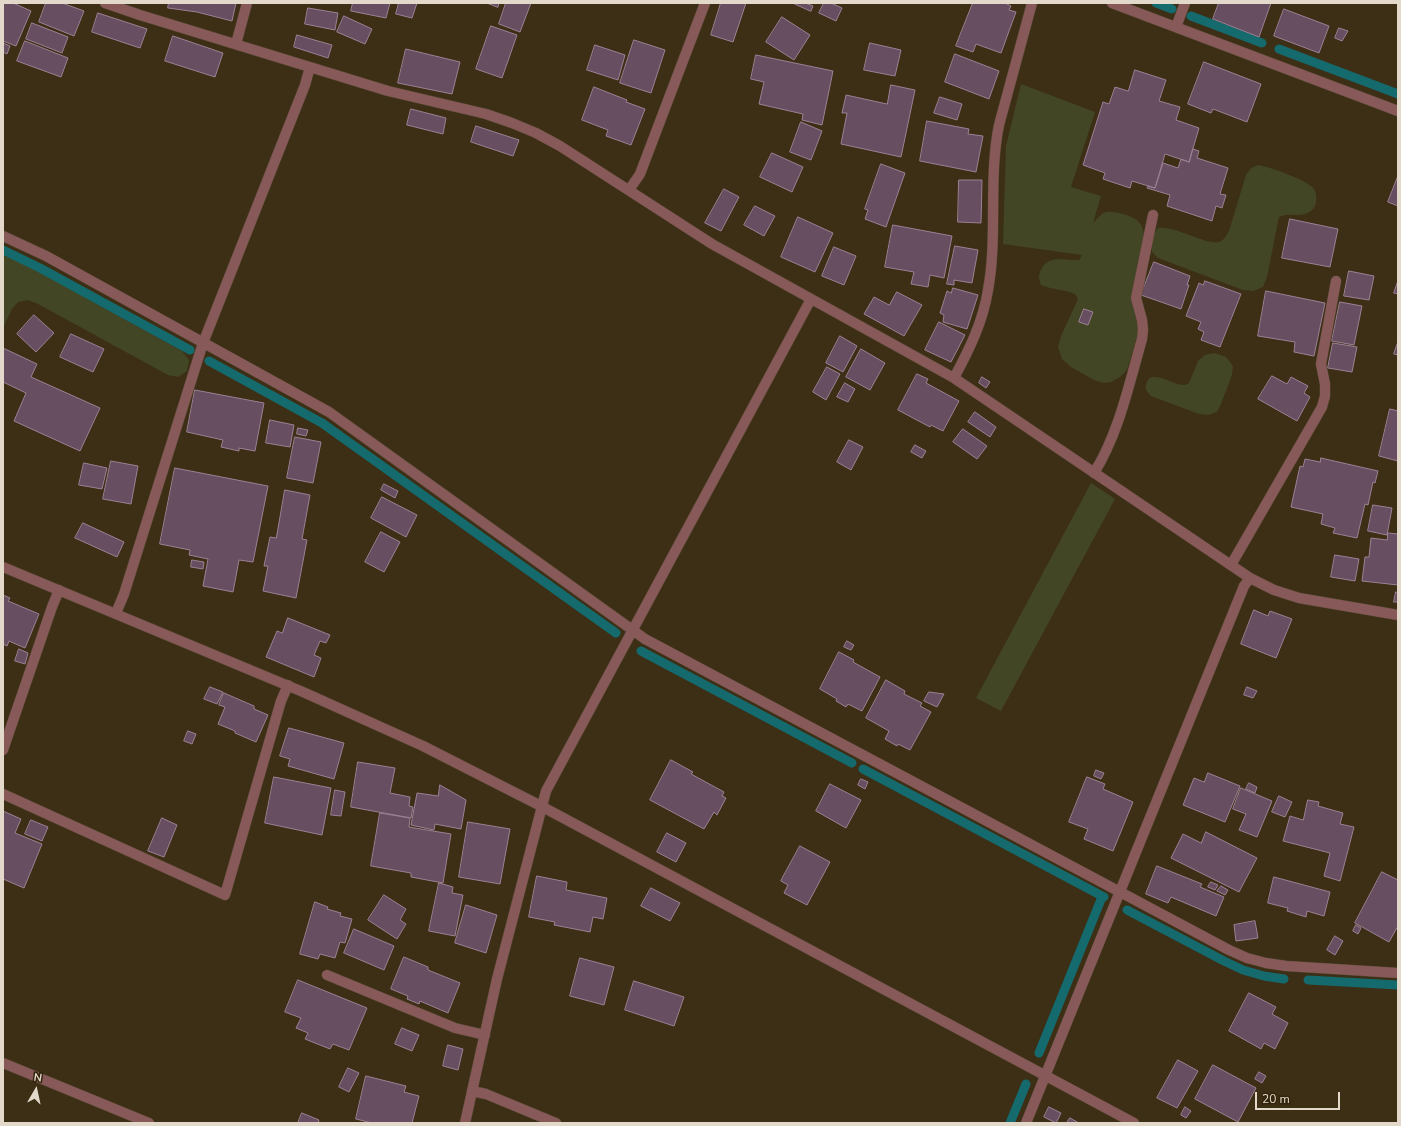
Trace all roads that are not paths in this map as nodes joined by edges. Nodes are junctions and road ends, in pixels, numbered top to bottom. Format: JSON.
{"nodes":[{"id":1,"x":105,"y":3,"type":"edge"},
{"id":2,"x":247,"y":3,"type":"edge"},
{"id":3,"x":705,"y":3,"type":"edge"},
{"id":4,"x":1032,"y":3,"type":"edge"},
{"id":5,"x":1112,"y":3,"type":"edge"},
{"id":6,"x":1185,"y":3,"type":"edge"},
{"id":7,"x":1176,"y":27,"type":"junction"},
{"id":8,"x":236,"y":44,"type":"junction"},
{"id":9,"x":310,"y":67,"type":"junction"},
{"id":10,"x":1398,"y":111,"type":"edge"},
{"id":11,"x":629,"y":190,"type":"junction"},
{"id":12,"x":1153,"y":215,"type":"dead end"},
{"id":13,"x":3,"y":236,"type":"edge"},
{"id":14,"x":1336,"y":281,"type":"dead end"},
{"id":15,"x":811,"y":299,"type":"junction"},
{"id":16,"x":203,"y":343,"type":"junction"},
{"id":17,"x":954,"y":378,"type":"junction"},
{"id":18,"x":1094,"y":473,"type":"junction"},
{"id":19,"x":1231,"y":565,"type":"junction"},
{"id":20,"x":3,"y":567,"type":"edge"},
{"id":21,"x":1250,"y":578,"type":"junction"},
{"id":22,"x":59,"y":590,"type":"junction"},
{"id":23,"x":116,"y":614,"type":"junction"},
{"id":24,"x":1398,"y":615,"type":"edge"},
{"id":25,"x":633,"y":629,"type":"junction"},
{"id":26,"x":288,"y":685,"type":"junction"},
{"id":27,"x":3,"y":750,"type":"edge"},
{"id":28,"x":3,"y":794,"type":"edge"},
{"id":29,"x":542,"y":807,"type":"junction"},
{"id":30,"x":1120,"y":892,"type":"junction"},
{"id":31,"x":1398,"y":973,"type":"edge"},
{"id":32,"x":327,"y":975,"type":"dead end"},
{"id":33,"x":485,"y":1035,"type":"junction"},
{"id":34,"x":3,"y":1063,"type":"edge"},
{"id":35,"x":1046,"y":1076,"type":"junction"},
{"id":36,"x":472,"y":1091,"type":"junction"},
{"id":37,"x":1130,"y":1122,"type":"edge"},
{"id":38,"x":149,"y":1123,"type":"edge"},
{"id":39,"x":465,"y":1123,"type":"edge"},
{"id":40,"x":556,"y":1123,"type":"edge"},
{"id":41,"x":1026,"y":1123,"type":"edge"}],
"edges":[{"from":1,"to":8,"type":"street"},
{"from":2,"to":8,"type":"street"},
{"from":3,"to":11,"type":"street"},
{"from":4,"to":17,"type":"street"},
{"from":5,"to":7,"type":"street"},
{"from":6,"to":7,"type":"street"},
{"from":7,"to":10,"type":"street"},
{"from":8,"to":9,"type":"street"},
{"from":9,"to":11,"type":"street"},
{"from":9,"to":16,"type":"street"},
{"from":11,"to":15,"type":"street"},
{"from":12,"to":18,"type":"street"},
{"from":13,"to":16,"type":"street"},
{"from":14,"to":19,"type":"street"},
{"from":15,"to":17,"type":"street"},
{"from":15,"to":25,"type":"street"},
{"from":16,"to":23,"type":"street"},
{"from":16,"to":25,"type":"street"},
{"from":17,"to":18,"type":"street"},
{"from":18,"to":19,"type":"street"},
{"from":19,"to":21,"type":"street"},
{"from":20,"to":22,"type":"street"},
{"from":21,"to":24,"type":"street"},
{"from":21,"to":30,"type":"street"},
{"from":22,"to":23,"type":"street"},
{"from":22,"to":27,"type":"street"},
{"from":23,"to":26,"type":"street"},
{"from":25,"to":29,"type":"street"},
{"from":25,"to":30,"type":"street"},
{"from":26,"to":28,"type":"street"},
{"from":26,"to":29,"type":"street"},
{"from":29,"to":33,"type":"street"},
{"from":29,"to":35,"type":"street"},
{"from":30,"to":31,"type":"street"},
{"from":30,"to":35,"type":"street"},
{"from":32,"to":33,"type":"street"},
{"from":33,"to":36,"type":"street"},
{"from":34,"to":38,"type":"street"},
{"from":35,"to":37,"type":"street"},
{"from":35,"to":41,"type":"street"},
{"from":36,"to":39,"type":"street"},
{"from":36,"to":40,"type":"street"}]}
